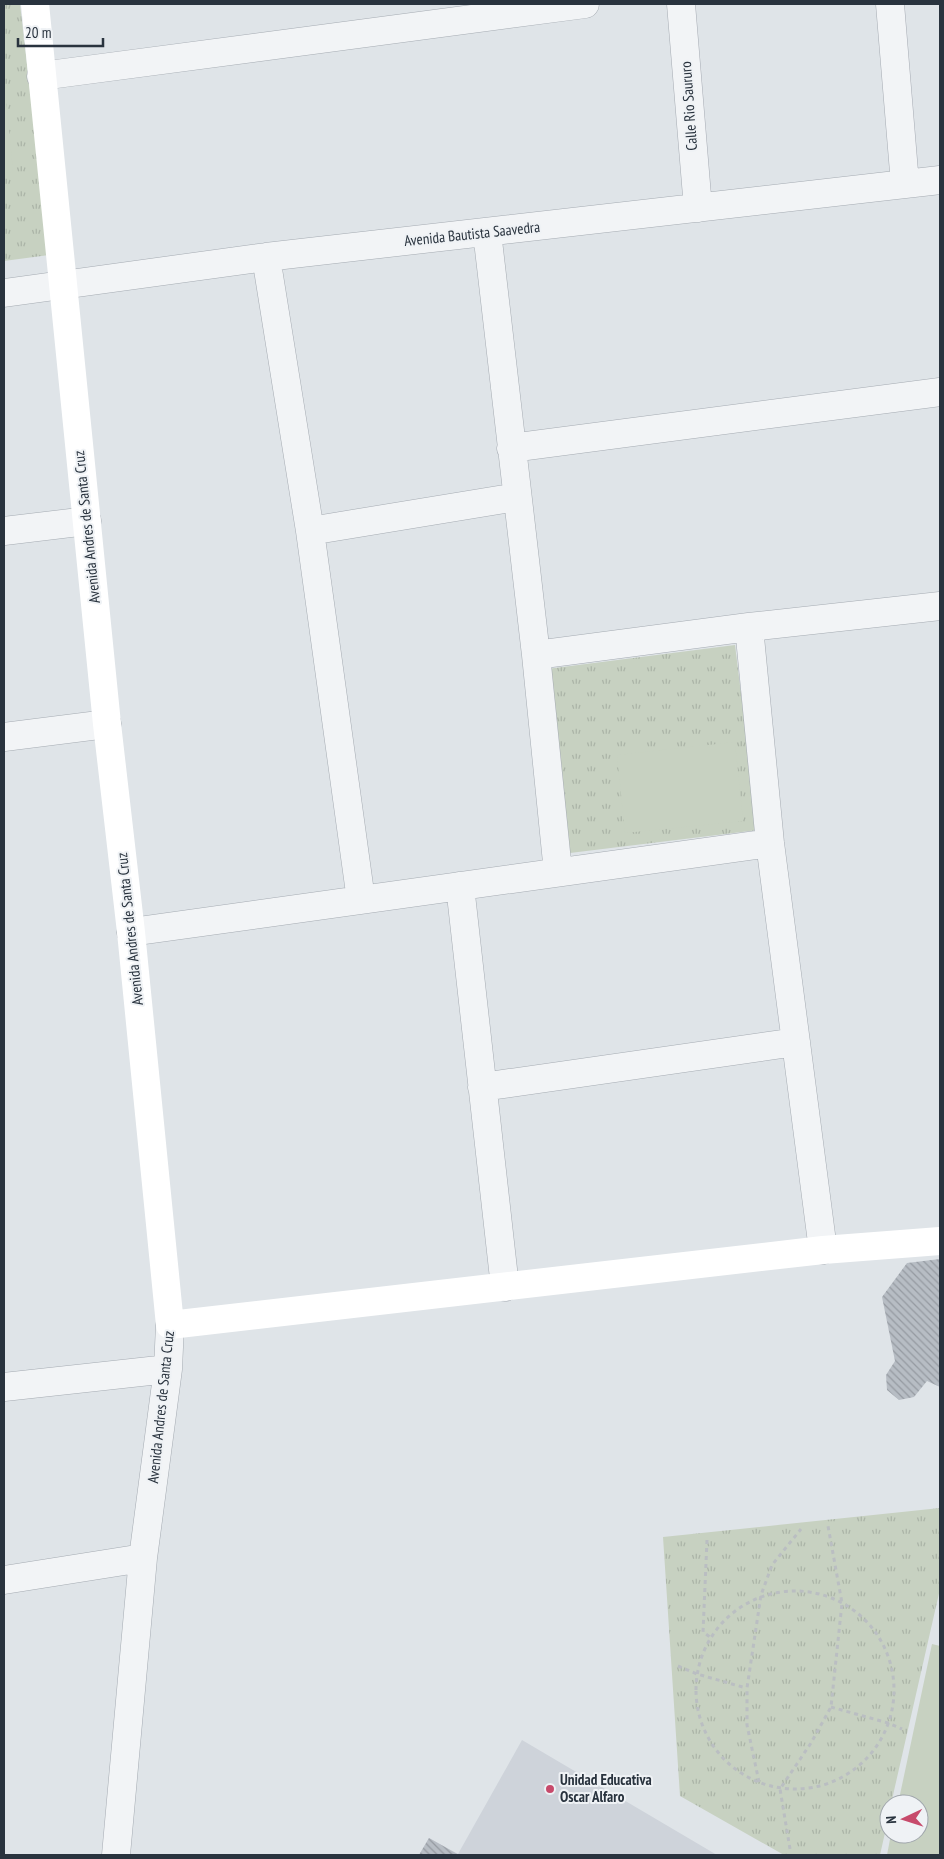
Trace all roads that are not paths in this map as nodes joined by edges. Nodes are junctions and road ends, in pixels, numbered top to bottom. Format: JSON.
{"nodes":[{"id":1,"x":35,"y":4,"type":"edge"},
{"id":2,"x":585,"y":4,"type":"edge"},
{"id":3,"x":681,"y":4,"type":"edge"},
{"id":4,"x":890,"y":4,"type":"edge"},
{"id":5,"x":41,"y":76,"type":"junction"},
{"id":6,"x":940,"y":180,"type":"edge"},
{"id":7,"x":905,"y":184,"type":"junction"},
{"id":8,"x":698,"y":208,"type":"junction"},
{"id":9,"x":487,"y":232,"type":"junction"},
{"id":10,"x":266,"y":257,"type":"junction"},
{"id":11,"x":62,"y":285,"type":"junction"},
{"id":12,"x":4,"y":293,"type":"edge"},
{"id":13,"x":940,"y":392,"type":"edge"},
{"id":14,"x":511,"y":448,"type":"junction"},
{"id":15,"x":517,"y":497,"type":"junction"},
{"id":16,"x":87,"y":521,"type":"junction"},
{"id":17,"x":4,"y":531,"type":"edge"},
{"id":18,"x":310,"y":531,"type":"junction"},
{"id":19,"x":940,"y":606,"type":"edge"},
{"id":20,"x":748,"y":627,"type":"junction"},
{"id":21,"x":536,"y":655,"type":"junction"},
{"id":22,"x":107,"y":724,"type":"junction"},
{"id":23,"x":4,"y":737,"type":"edge"},
{"id":24,"x":770,"y":843,"type":"junction"},
{"id":25,"x":558,"y":872,"type":"junction"},
{"id":26,"x":460,"y":886,"type":"junction"},
{"id":27,"x":361,"y":900,"type":"junction"},
{"id":28,"x":131,"y":932,"type":"junction"},
{"id":29,"x":796,"y":1042,"type":"junction"},
{"id":30,"x":482,"y":1087,"type":"junction"},
{"id":31,"x":940,"y":1241,"type":"edge"},
{"id":32,"x":823,"y":1250,"type":"junction"},
{"id":33,"x":505,"y":1287,"type":"junction"},
{"id":34,"x":170,"y":1325,"type":"junction"},
{"id":35,"x":168,"y":1369,"type":"junction"},
{"id":36,"x":4,"y":1387,"type":"edge"},
{"id":37,"x":143,"y":1558,"type":"junction"},
{"id":38,"x":4,"y":1580,"type":"edge"},
{"id":39,"x":116,"y":1855,"type":"edge"}],
"edges":[{"from":1,"to":5,"type":"street","name":"Avenida Andres de Santa Cruz"},
{"from":2,"to":5,"type":"street"},
{"from":3,"to":8,"type":"street","name":"Calle Rio Saururo"},
{"from":4,"to":7,"type":"street"},
{"from":5,"to":11,"type":"street","name":"Avenida Andres de Santa Cruz"},
{"from":6,"to":7,"type":"street","name":"Avenida Bautista Saavedra"},
{"from":7,"to":8,"type":"street","name":"Avenida Bautista Saavedra"},
{"from":8,"to":9,"type":"street","name":"Avenida Bautista Saavedra"},
{"from":9,"to":10,"type":"street","name":"Avenida Bautista Saavedra"},
{"from":9,"to":14,"type":"street"},
{"from":10,"to":11,"type":"street","name":"Avenida Bautista Saavedra"},
{"from":10,"to":18,"type":"street"},
{"from":11,"to":12,"type":"street","name":"Avenida Bautista Saavedra"},
{"from":11,"to":16,"type":"street","name":"Avenida Andres de Santa Cruz"},
{"from":13,"to":14,"type":"street"},
{"from":14,"to":15,"type":"street"},
{"from":15,"to":18,"type":"street"},
{"from":15,"to":21,"type":"street"},
{"from":16,"to":17,"type":"street"},
{"from":16,"to":22,"type":"street","name":"Avenida Andres de Santa Cruz"},
{"from":18,"to":27,"type":"street"},
{"from":19,"to":20,"type":"street"},
{"from":20,"to":21,"type":"street"},
{"from":20,"to":24,"type":"street"},
{"from":21,"to":25,"type":"street"},
{"from":22,"to":23,"type":"street"},
{"from":22,"to":28,"type":"street","name":"Avenida Andres de Santa Cruz"},
{"from":24,"to":25,"type":"street"},
{"from":24,"to":29,"type":"street"},
{"from":25,"to":26,"type":"street"},
{"from":26,"to":27,"type":"street"},
{"from":26,"to":30,"type":"street"},
{"from":27,"to":28,"type":"street"},
{"from":28,"to":34,"type":"street","name":"Avenida Andres de Santa Cruz"},
{"from":29,"to":30,"type":"street"},
{"from":29,"to":32,"type":"street"},
{"from":30,"to":33,"type":"street"},
{"from":31,"to":32,"type":"street"},
{"from":32,"to":33,"type":"street"},
{"from":33,"to":34,"type":"street"},
{"from":34,"to":35,"type":"street","name":"Avenida Andres de Santa Cruz"},
{"from":35,"to":36,"type":"street"},
{"from":35,"to":37,"type":"street","name":"Avenida Andres de Santa Cruz"},
{"from":37,"to":38,"type":"street"},
{"from":37,"to":39,"type":"street","name":"Avenida Andres de Santa Cruz"}]}
